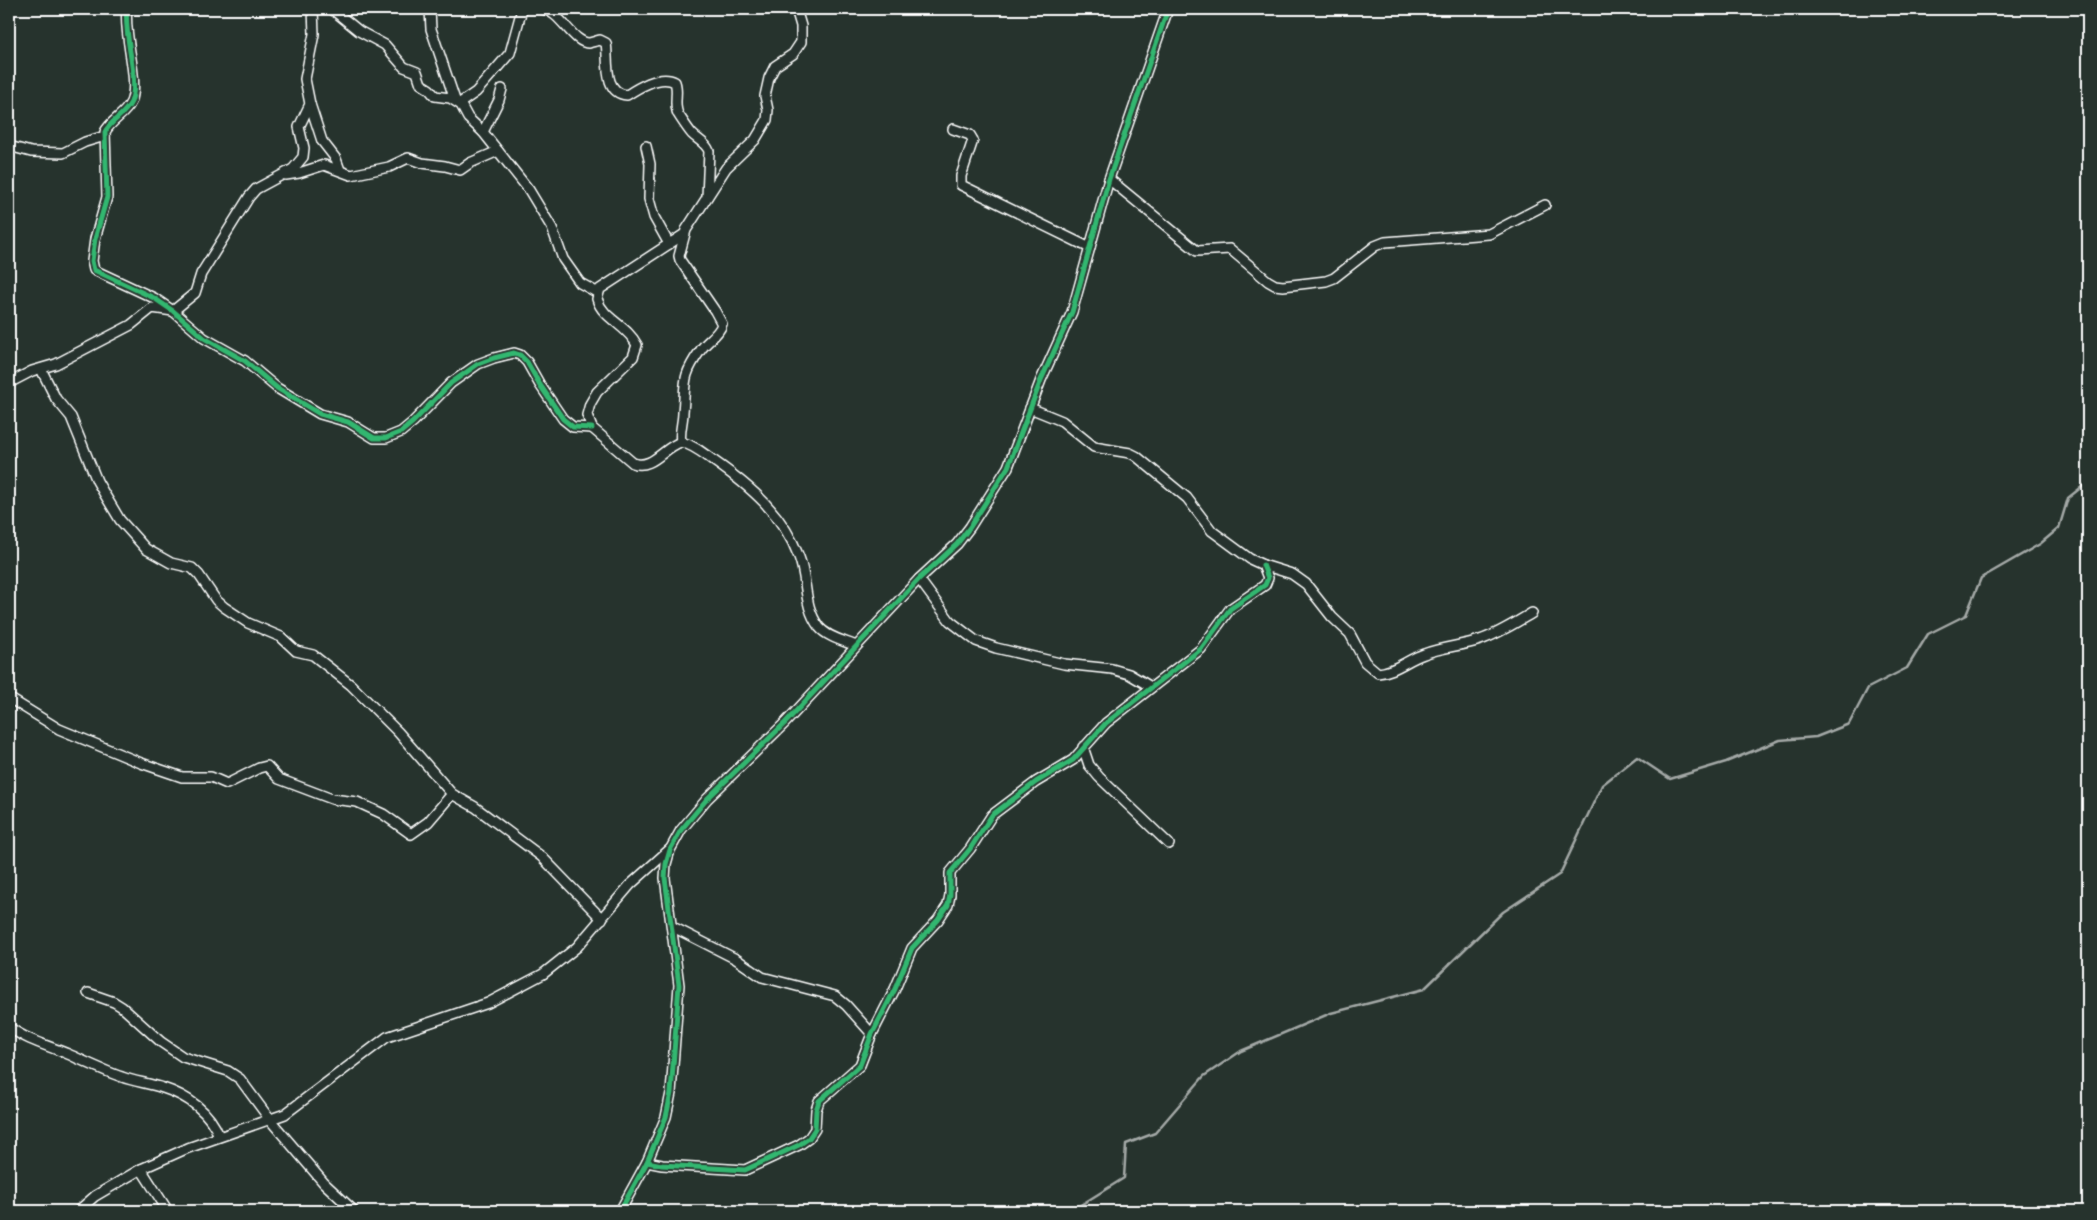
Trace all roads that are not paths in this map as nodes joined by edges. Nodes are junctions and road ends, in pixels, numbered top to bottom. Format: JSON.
{"nodes":[{"id":1,"x":127,"y":9,"type":"edge"},
{"id":2,"x":313,"y":9,"type":"edge"},
{"id":3,"x":332,"y":9,"type":"edge"},
{"id":4,"x":430,"y":9,"type":"edge"},
{"id":5,"x":522,"y":9,"type":"edge"},
{"id":6,"x":542,"y":9,"type":"edge"},
{"id":7,"x":796,"y":9,"type":"edge"},
{"id":8,"x":1168,"y":9,"type":"edge"},
{"id":9,"x":502,"y":89,"type":"dead end"},
{"id":10,"x":457,"y":102,"type":"junction"},
{"id":11,"x":310,"y":104,"type":"junction"},
{"id":12,"x":953,"y":129,"type":"dead end"},
{"id":13,"x":483,"y":132,"type":"junction"},
{"id":14,"x":105,"y":136,"type":"junction"},
{"id":15,"x":9,"y":146,"type":"edge"},
{"id":16,"x":646,"y":146,"type":"dead end"},
{"id":17,"x":498,"y":151,"type":"junction"},
{"id":18,"x":340,"y":170,"type":"junction"},
{"id":19,"x":283,"y":175,"type":"junction"},
{"id":20,"x":1109,"y":179,"type":"junction"},
{"id":21,"x":707,"y":197,"type":"junction"},
{"id":22,"x":1545,"y":205,"type":"dead end"},
{"id":23,"x":683,"y":235,"type":"junction"},
{"id":24,"x":670,"y":244,"type":"junction"},
{"id":25,"x":1090,"y":248,"type":"junction"},
{"id":26,"x":598,"y":293,"type":"junction"},
{"id":27,"x":173,"y":311,"type":"junction"},
{"id":28,"x":41,"y":369,"type":"junction"},
{"id":29,"x":9,"y":383,"type":"edge"},
{"id":30,"x":1030,"y":408,"type":"junction"},
{"id":31,"x":592,"y":428,"type":"junction"},
{"id":32,"x":681,"y":442,"type":"junction"},
{"id":33,"x":1263,"y":565,"type":"junction"},
{"id":34,"x":919,"y":579,"type":"junction"},
{"id":35,"x":1532,"y":613,"type":"dead end"},
{"id":36,"x":856,"y":646,"type":"junction"},
{"id":37,"x":1151,"y":687,"type":"junction"},
{"id":38,"x":9,"y":698,"type":"edge"},
{"id":39,"x":1083,"y":747,"type":"junction"},
{"id":40,"x":452,"y":794,"type":"junction"},
{"id":41,"x":1170,"y":844,"type":"dead end"},
{"id":42,"x":670,"y":850,"type":"junction"},
{"id":43,"x":602,"y":919,"type":"junction"},
{"id":44,"x":673,"y":927,"type":"junction"},
{"id":45,"x":88,"y":994,"type":"dead end"},
{"id":46,"x":9,"y":1027,"type":"edge"},
{"id":47,"x":872,"y":1034,"type":"junction"},
{"id":48,"x":271,"y":1121,"type":"junction"},
{"id":49,"x":219,"y":1136,"type":"junction"},
{"id":50,"x":647,"y":1162,"type":"junction"},
{"id":51,"x":141,"y":1169,"type":"junction"},
{"id":52,"x":78,"y":1211,"type":"edge"},
{"id":53,"x":168,"y":1211,"type":"edge"},
{"id":54,"x":354,"y":1211,"type":"edge"},
{"id":55,"x":620,"y":1211,"type":"edge"}],
"edges":[{"from":1,"to":14,"type":"street"},
{"from":2,"to":11,"type":"street"},
{"from":3,"to":10,"type":"street"},
{"from":4,"to":10,"type":"street"},
{"from":5,"to":10,"type":"street"},
{"from":6,"to":21,"type":"street"},
{"from":7,"to":21,"type":"street"},
{"from":8,"to":20,"type":"street"},
{"from":9,"to":13,"type":"street"},
{"from":10,"to":13,"type":"street"},
{"from":11,"to":18,"type":"street"},
{"from":11,"to":19,"type":"street"},
{"from":12,"to":25,"type":"street"},
{"from":13,"to":17,"type":"street"},
{"from":14,"to":15,"type":"street"},
{"from":14,"to":27,"type":"street"},
{"from":16,"to":24,"type":"street"},
{"from":17,"to":18,"type":"street"},
{"from":17,"to":26,"type":"street"},
{"from":18,"to":19,"type":"street"},
{"from":19,"to":27,"type":"street"},
{"from":20,"to":22,"type":"street"},
{"from":20,"to":25,"type":"street"},
{"from":21,"to":23,"type":"street"},
{"from":23,"to":24,"type":"street"},
{"from":23,"to":32,"type":"street"},
{"from":24,"to":26,"type":"street"},
{"from":25,"to":30,"type":"street"},
{"from":26,"to":31,"type":"street"},
{"from":27,"to":28,"type":"street"},
{"from":27,"to":31,"type":"street"},
{"from":28,"to":29,"type":"street"},
{"from":28,"to":40,"type":"street"},
{"from":30,"to":33,"type":"street"},
{"from":30,"to":34,"type":"street"},
{"from":31,"to":32,"type":"street"},
{"from":32,"to":36,"type":"street"},
{"from":33,"to":35,"type":"street"},
{"from":33,"to":37,"type":"street"},
{"from":34,"to":36,"type":"street"},
{"from":34,"to":37,"type":"street"},
{"from":36,"to":42,"type":"street"},
{"from":37,"to":39,"type":"street"},
{"from":38,"to":40,"type":"street"},
{"from":39,"to":41,"type":"street"},
{"from":39,"to":47,"type":"street"},
{"from":40,"to":43,"type":"street"},
{"from":42,"to":43,"type":"street"},
{"from":42,"to":44,"type":"street"},
{"from":43,"to":48,"type":"street"},
{"from":44,"to":47,"type":"street"},
{"from":44,"to":50,"type":"street"},
{"from":45,"to":48,"type":"street"},
{"from":46,"to":49,"type":"street"},
{"from":47,"to":50,"type":"street"},
{"from":48,"to":49,"type":"street"},
{"from":48,"to":54,"type":"street"},
{"from":49,"to":51,"type":"street"},
{"from":50,"to":55,"type":"street"},
{"from":51,"to":52,"type":"street"},
{"from":51,"to":53,"type":"street"}]}
